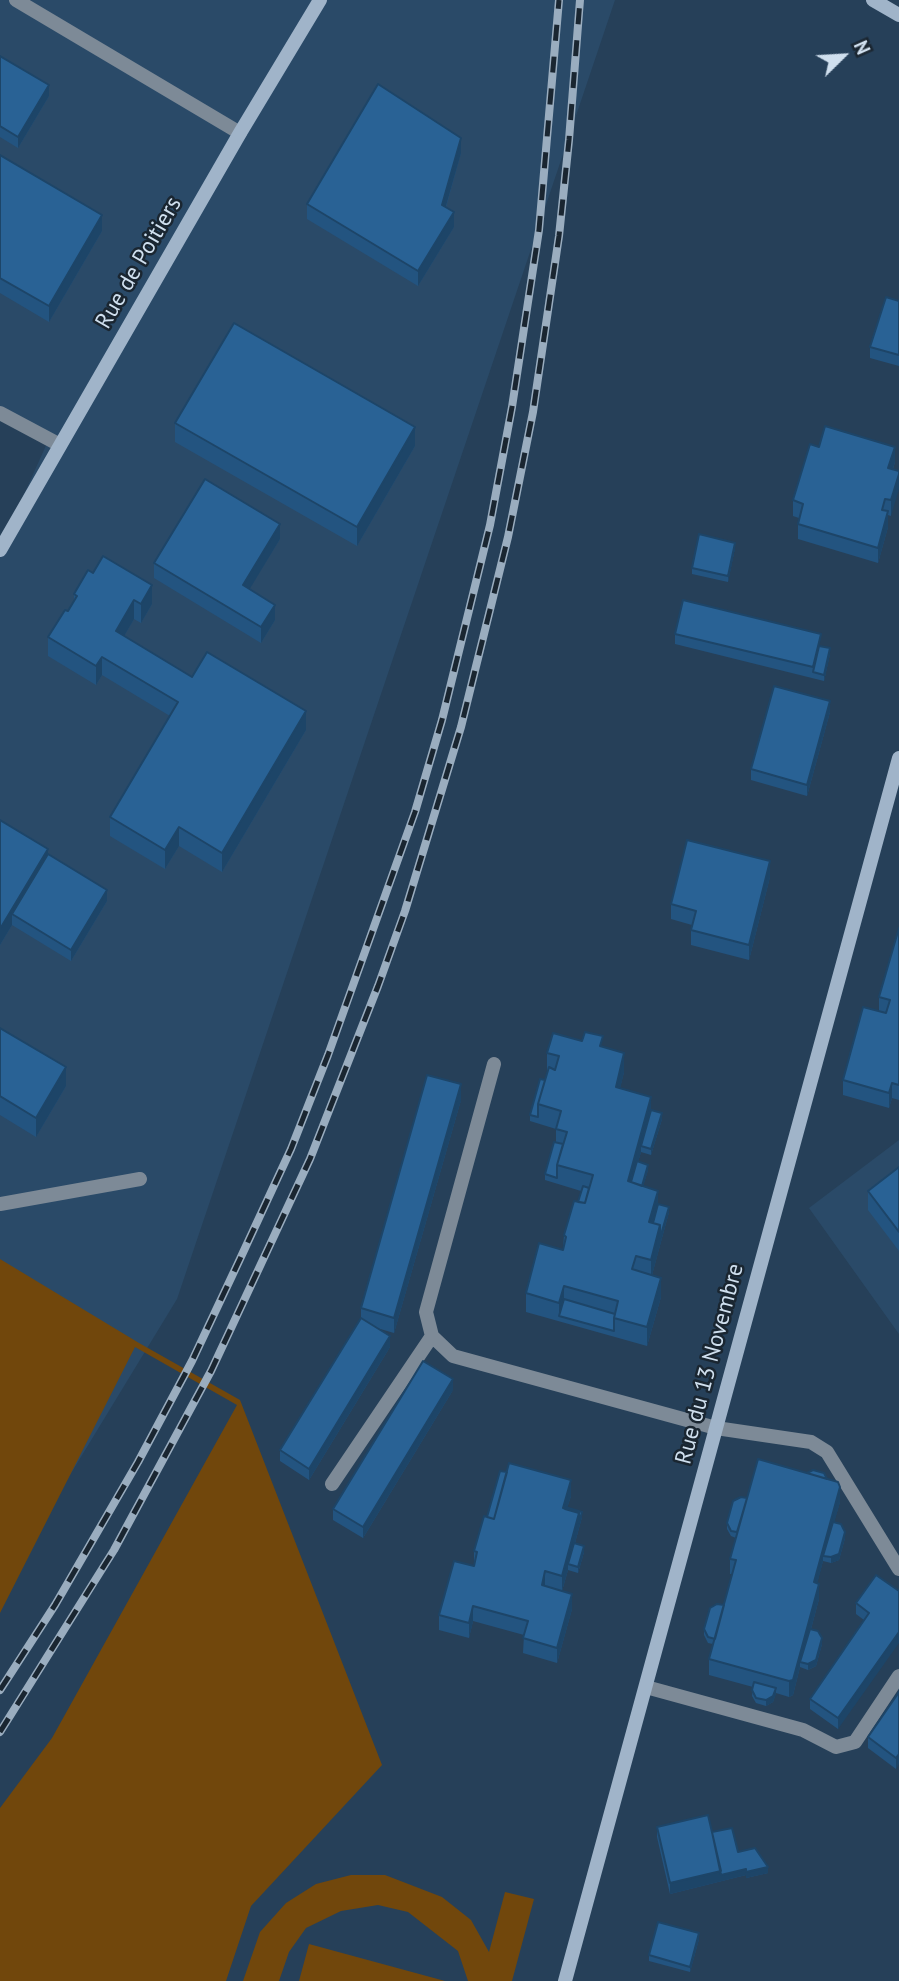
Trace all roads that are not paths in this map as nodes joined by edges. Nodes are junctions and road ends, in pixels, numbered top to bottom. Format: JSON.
{"nodes":[{"id":1,"x":16,"y":0,"type":"edge"},
{"id":2,"x":320,"y":0,"type":"edge"},
{"id":3,"x":873,"y":0,"type":"edge"},
{"id":4,"x":899,"y":15,"type":"edge"},
{"id":5,"x":240,"y":133,"type":"junction"},
{"id":6,"x":0,"y":413,"type":"edge"},
{"id":7,"x":60,"y":445,"type":"junction"},
{"id":8,"x":0,"y":550,"type":"edge"},
{"id":9,"x":899,"y":758,"type":"edge"},
{"id":10,"x":495,"y":1064,"type":"dead end"},
{"id":11,"x":141,"y":1179,"type":"dead end"},
{"id":12,"x":0,"y":1204,"type":"edge"},
{"id":13,"x":432,"y":1336,"type":"junction"},
{"id":14,"x":716,"y":1428,"type":"junction"},
{"id":15,"x":332,"y":1484,"type":"dead end"},
{"id":16,"x":899,"y":1569,"type":"edge"},
{"id":17,"x":899,"y":1676,"type":"edge"},
{"id":18,"x":646,"y":1686,"type":"junction"},
{"id":19,"x":565,"y":1981,"type":"edge"}],
"edges":[{"from":1,"to":5,"type":"street"},
{"from":2,"to":5,"type":"street","name":"Rue de Poitiers"},
{"from":3,"to":4,"type":"street"},
{"from":5,"to":7,"type":"street","name":"Rue de Poitiers"},
{"from":6,"to":7,"type":"street"},
{"from":7,"to":8,"type":"street","name":"Rue de Poitiers"},
{"from":9,"to":14,"type":"street","name":"Rue du 13 Novembre"},
{"from":10,"to":13,"type":"street"},
{"from":11,"to":12,"type":"street"},
{"from":13,"to":14,"type":"street"},
{"from":13,"to":15,"type":"street"},
{"from":14,"to":16,"type":"street"},
{"from":14,"to":18,"type":"street","name":"Rue du 13 Novembre"},
{"from":17,"to":18,"type":"street"},
{"from":18,"to":19,"type":"street","name":"Rue du 13 Novembre"}]}
